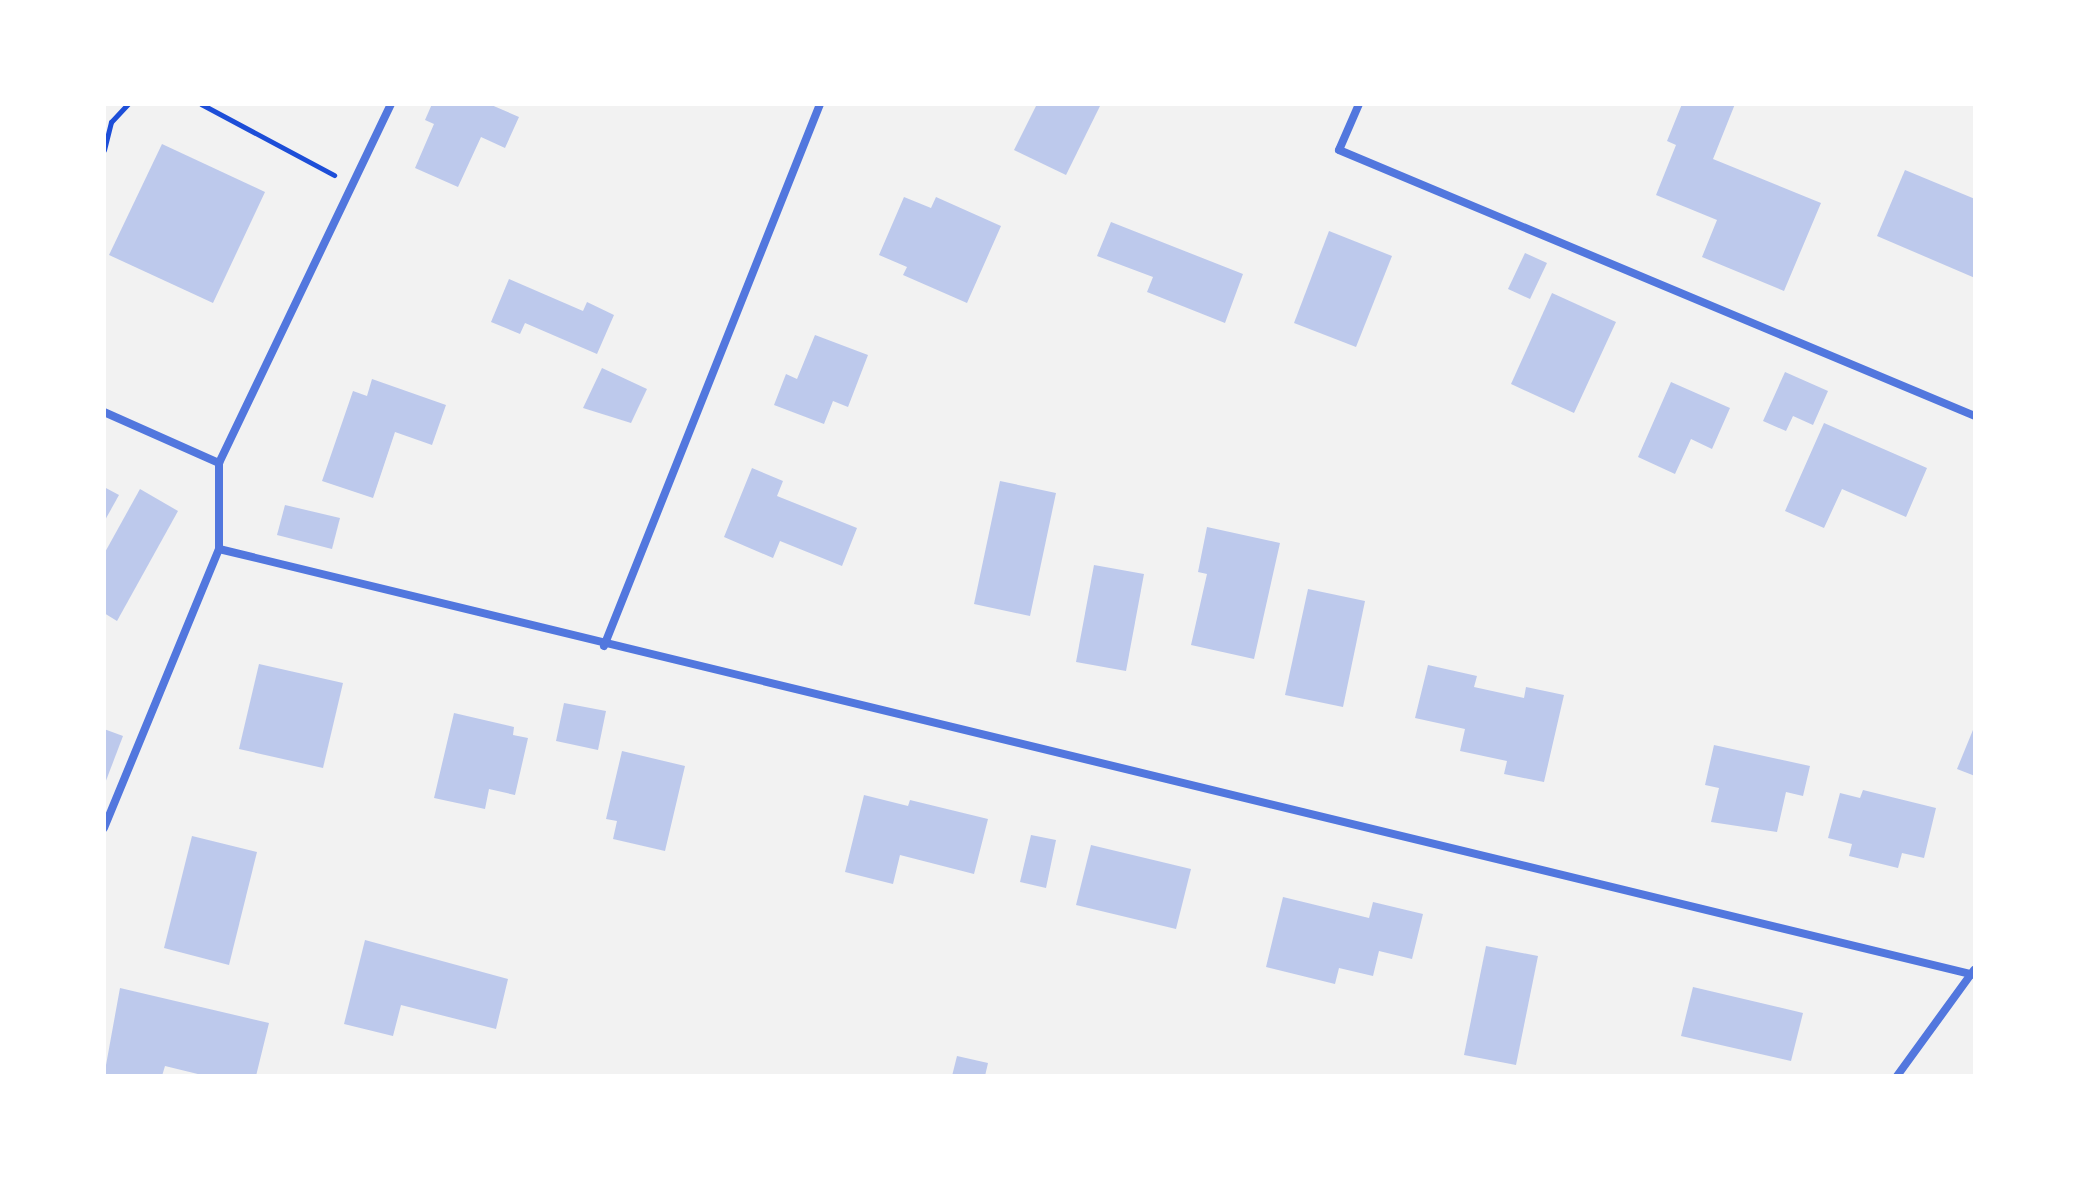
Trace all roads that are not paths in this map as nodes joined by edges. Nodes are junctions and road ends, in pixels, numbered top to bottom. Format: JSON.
{"nodes":[{"id":1,"x":391,"y":104,"type":"edge"},
{"id":2,"x":820,"y":104,"type":"edge"},
{"id":3,"x":1359,"y":104,"type":"edge"},
{"id":4,"x":104,"y":412,"type":"edge"},
{"id":5,"x":1975,"y":416,"type":"edge"},
{"id":6,"x":219,"y":463,"type":"junction"},
{"id":7,"x":219,"y":549,"type":"junction"},
{"id":8,"x":604,"y":646,"type":"junction"},
{"id":9,"x":104,"y":828,"type":"edge"},
{"id":10,"x":1974,"y":973,"type":"edge"},
{"id":11,"x":1897,"y":1076,"type":"edge"}],
"edges":[{"from":1,"to":6,"type":"street"},
{"from":2,"to":8,"type":"street"},
{"from":3,"to":5,"type":"street"},
{"from":4,"to":6,"type":"street"},
{"from":6,"to":7,"type":"street"},
{"from":7,"to":8,"type":"street"},
{"from":7,"to":9,"type":"street"},
{"from":8,"to":10,"type":"street"},
{"from":10,"to":11,"type":"street"}]}
